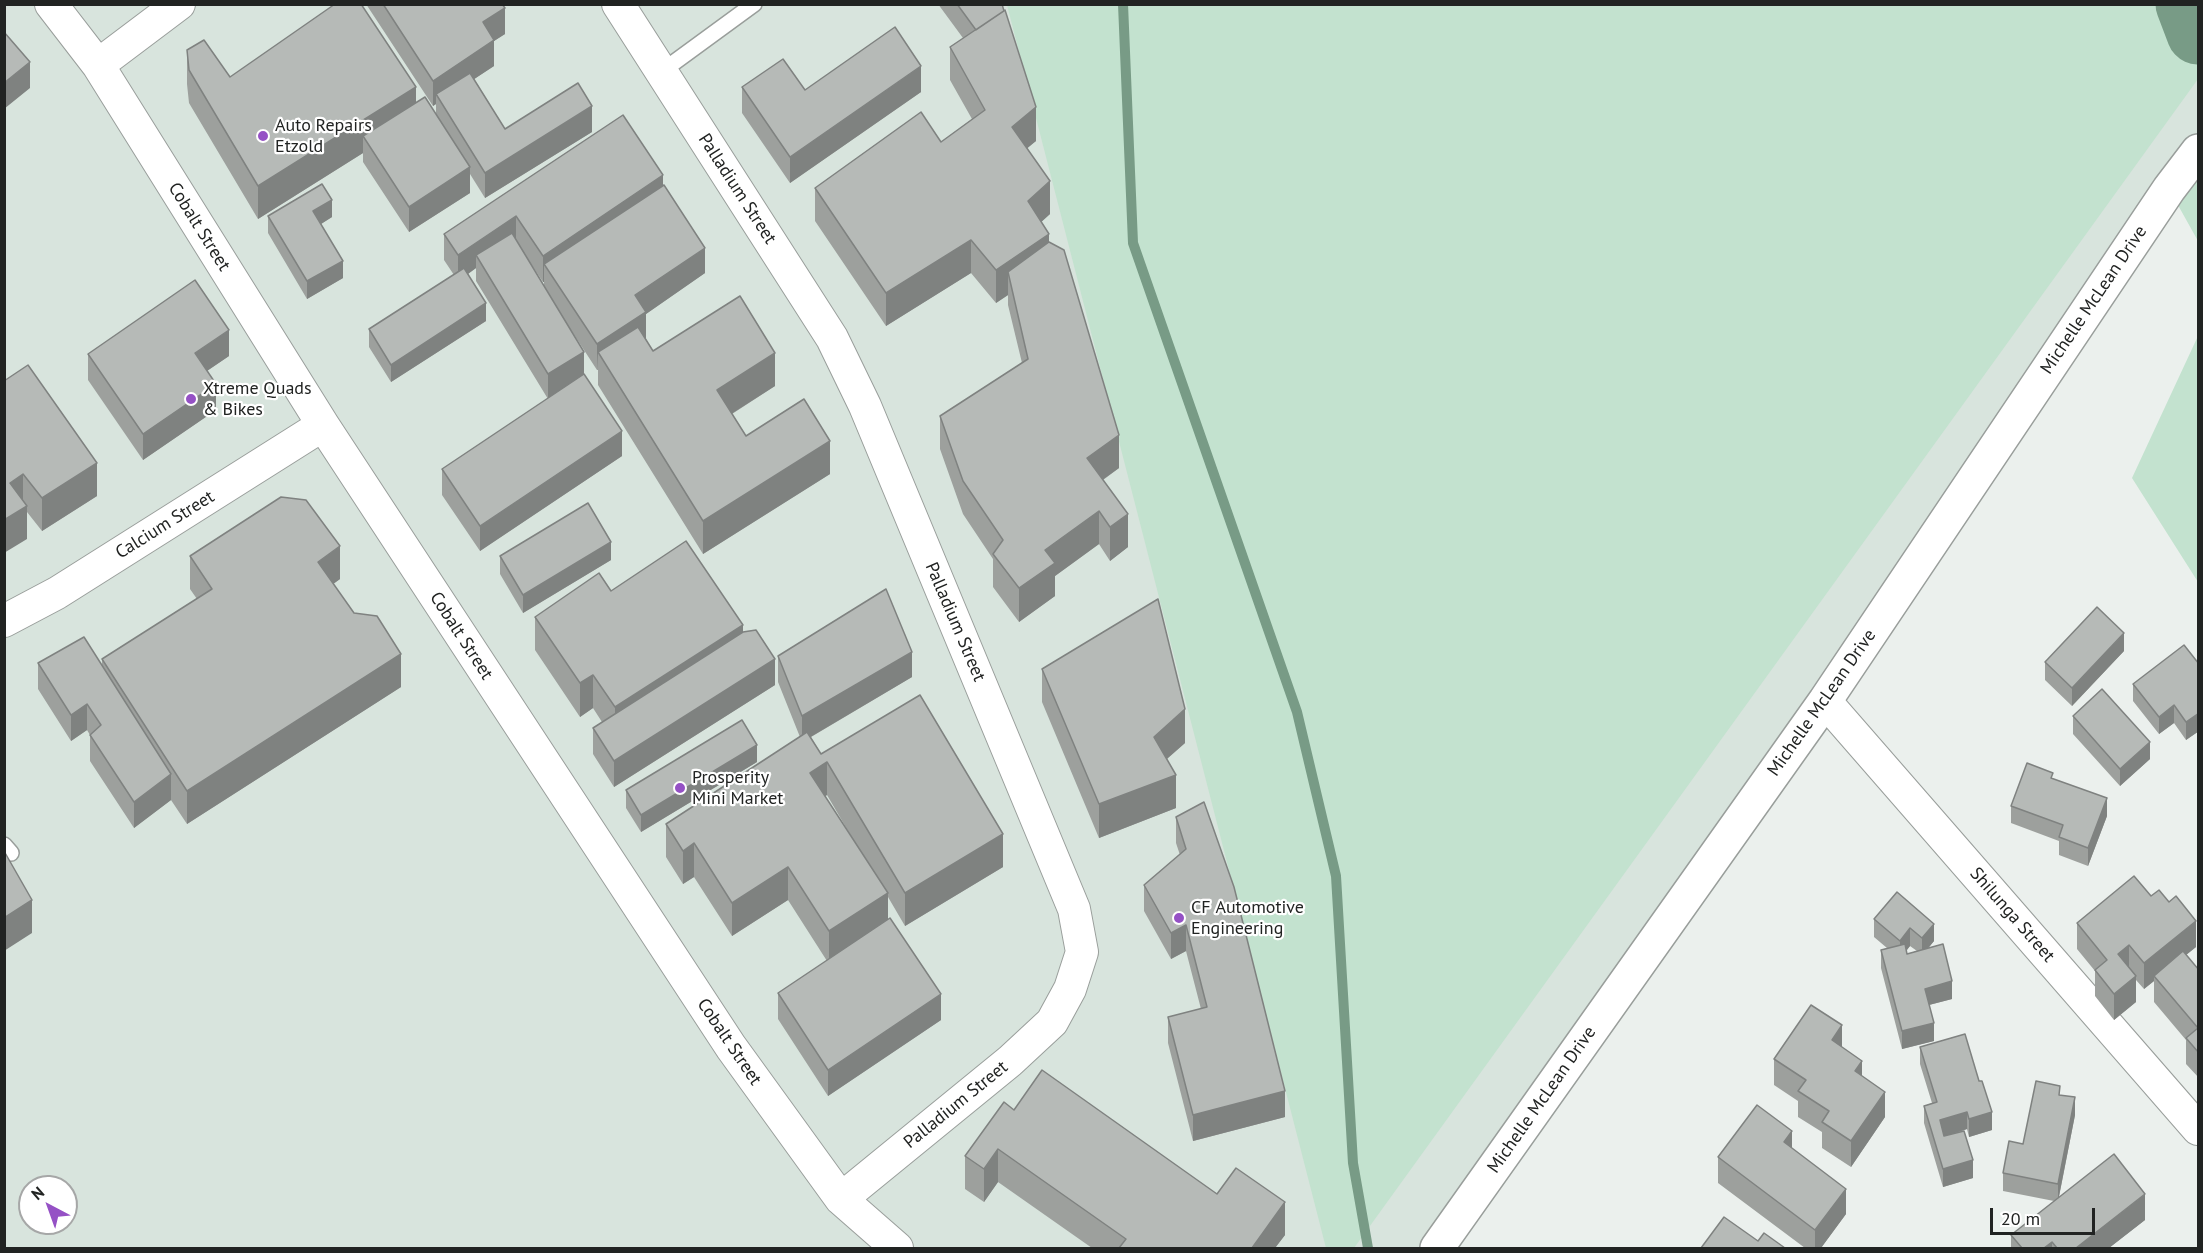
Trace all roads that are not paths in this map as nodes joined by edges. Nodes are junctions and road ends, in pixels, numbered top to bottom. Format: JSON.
{"nodes":[{"id":1,"x":51,"y":4,"type":"edge"},
{"id":2,"x":179,"y":4,"type":"edge"},
{"id":3,"x":618,"y":4,"type":"edge"},
{"id":4,"x":754,"y":4,"type":"edge"},
{"id":5,"x":98,"y":64,"type":"junction"},
{"id":6,"x":661,"y":72,"type":"junction"},
{"id":7,"x":2199,"y":151,"type":"edge"},
{"id":8,"x":323,"y":425,"type":"junction"},
{"id":9,"x":4,"y":621,"type":"edge"},
{"id":10,"x":1825,"y":701,"type":"junction"},
{"id":11,"x":2199,"y":1129,"type":"edge"},
{"id":12,"x":841,"y":1199,"type":"junction"},
{"id":13,"x":897,"y":1248,"type":"edge"},
{"id":14,"x":1437,"y":1248,"type":"edge"}],
"edges":[{"from":1,"to":5,"type":"street","name":"Cobalt Street"},
{"from":2,"to":5,"type":"street"},
{"from":3,"to":6,"type":"street","name":"Palladium Street"},
{"from":4,"to":6,"type":"lane"},
{"from":5,"to":8,"type":"street","name":"Cobalt Street"},
{"from":6,"to":12,"type":"street","name":"Palladium Street"},
{"from":7,"to":10,"type":"street","name":"Michelle McLean Drive"},
{"from":8,"to":9,"type":"street","name":"Calcium Street"},
{"from":8,"to":12,"type":"street","name":"Cobalt Street"},
{"from":10,"to":11,"type":"street","name":"Shilunga Street"},
{"from":10,"to":14,"type":"street","name":"Michelle McLean Drive"},
{"from":12,"to":13,"type":"street","name":"Cobalt Street"}]}
